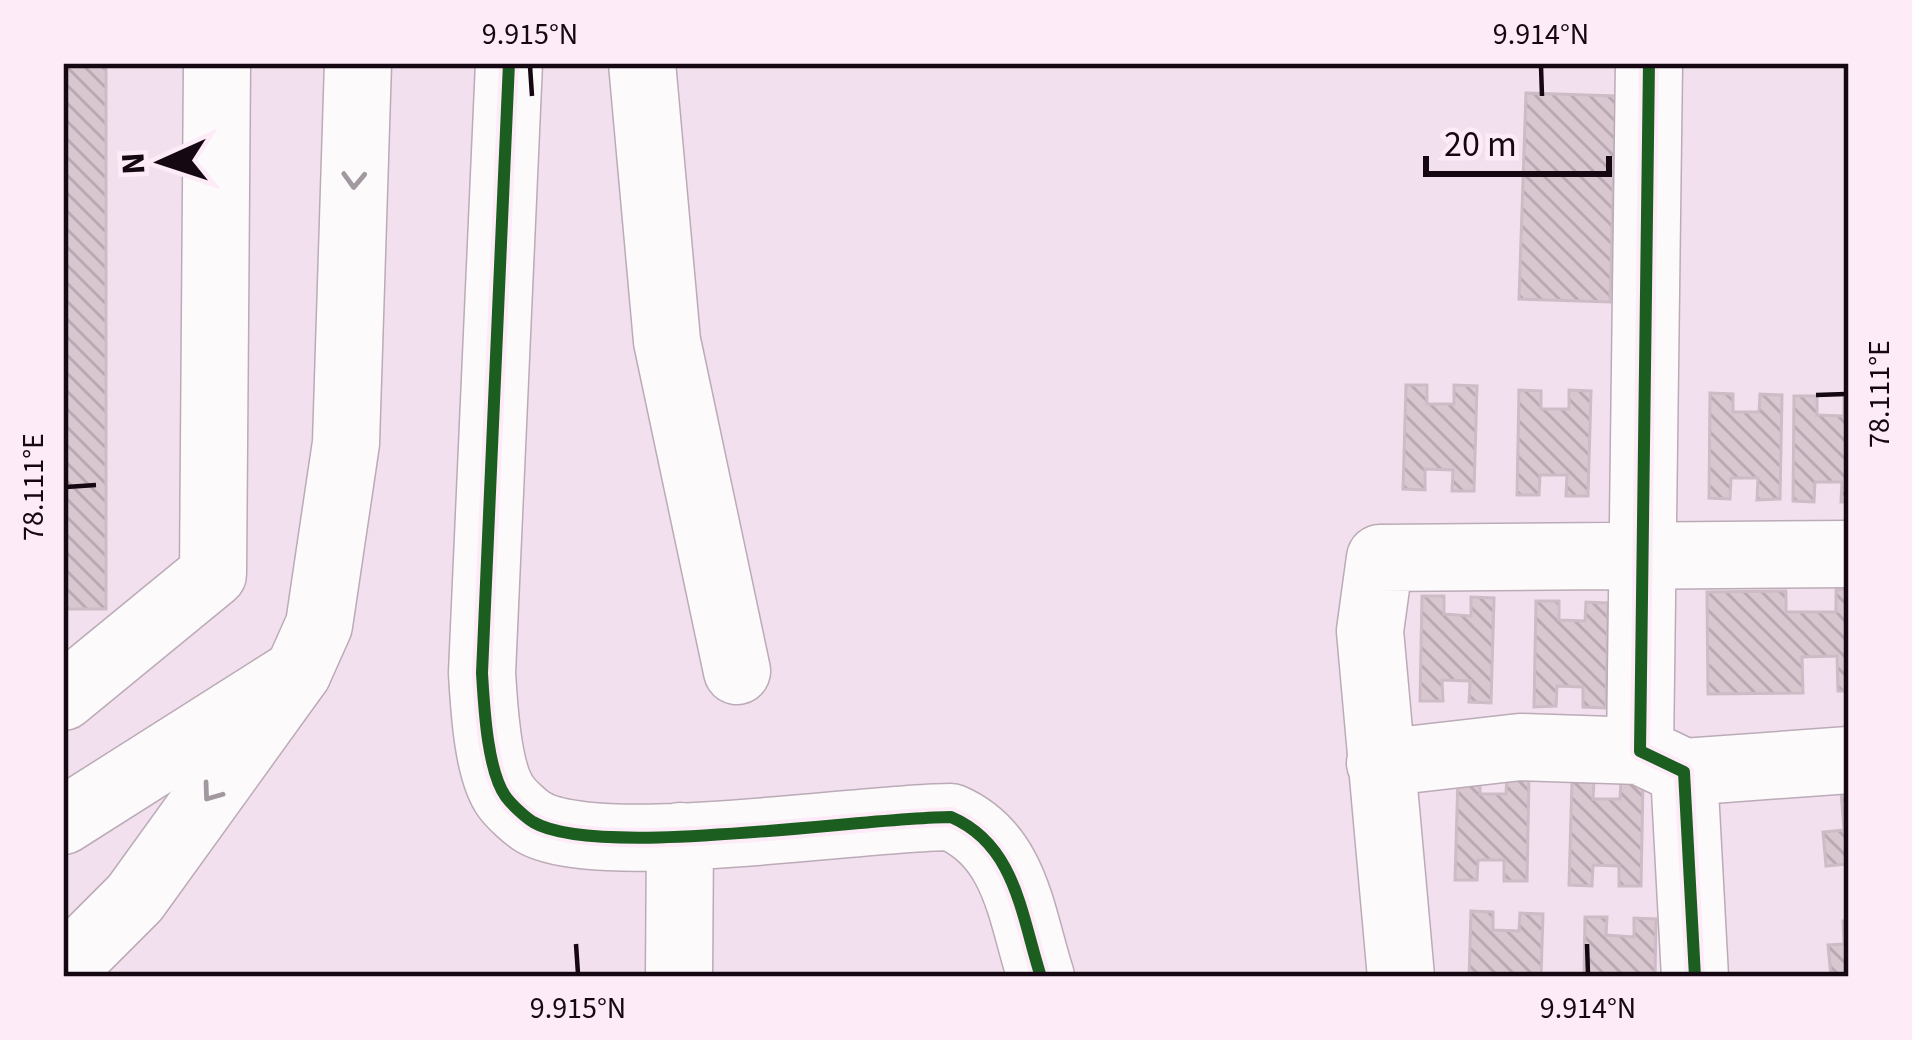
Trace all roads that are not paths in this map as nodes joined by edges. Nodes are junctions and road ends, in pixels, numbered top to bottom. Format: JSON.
{"nodes":[{"id":1,"x":217,"y":63,"type":"edge"},
{"id":2,"x":358,"y":63,"type":"edge"},
{"id":3,"x":509,"y":63,"type":"edge"},
{"id":4,"x":642,"y":63,"type":"edge"},
{"id":5,"x":1649,"y":63,"type":"edge"},
{"id":6,"x":1849,"y":554,"type":"edge"},
{"id":7,"x":1643,"y":557,"type":"junction"},
{"id":8,"x":737,"y":671,"type":"dead end"},
{"id":9,"x":298,"y":672,"type":"junction"},
{"id":10,"x":63,"y":697,"type":"edge"},
{"id":11,"x":1849,"y":760,"type":"edge"},
{"id":12,"x":1662,"y":762,"type":"junction"},
{"id":13,"x":1380,"y":763,"type":"junction"},
{"id":14,"x":63,"y":821,"type":"edge"},
{"id":15,"x":680,"y":836,"type":"junction"},
{"id":16,"x":63,"y":970,"type":"edge"},
{"id":17,"x":680,"y":977,"type":"edge"},
{"id":18,"x":1041,"y":977,"type":"edge"},
{"id":19,"x":1401,"y":977,"type":"edge"},
{"id":20,"x":1695,"y":977,"type":"edge"}],
"edges":[{"from":1,"to":10,"type":"street"},
{"from":2,"to":9,"type":"street","one_way":true},
{"from":3,"to":15,"type":"street"},
{"from":4,"to":8,"type":"street"},
{"from":5,"to":7,"type":"street"},
{"from":6,"to":7,"type":"street"},
{"from":7,"to":12,"type":"street"},
{"from":7,"to":13,"type":"street"},
{"from":9,"to":14,"type":"street"},
{"from":9,"to":16,"type":"street","one_way":true},
{"from":11,"to":12,"type":"street"},
{"from":12,"to":13,"type":"street"},
{"from":12,"to":20,"type":"street"},
{"from":13,"to":19,"type":"street"},
{"from":15,"to":17,"type":"street"},
{"from":15,"to":18,"type":"street"}]}
